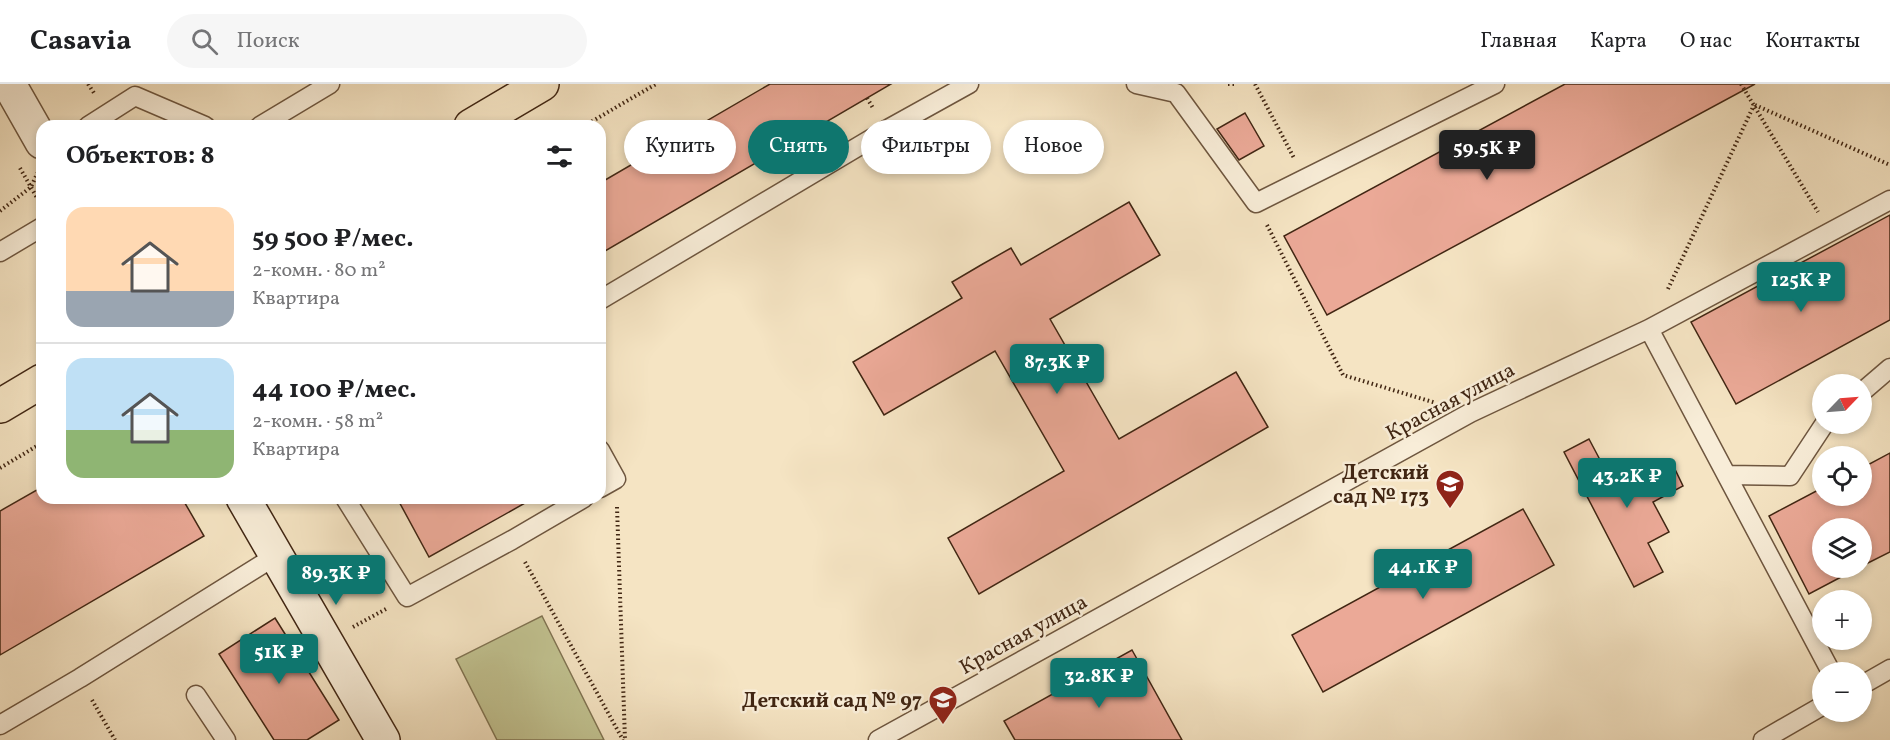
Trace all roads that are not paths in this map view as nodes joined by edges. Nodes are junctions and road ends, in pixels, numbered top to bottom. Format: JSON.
{"nodes":[{"id":1,"x":9,"y":84,"type":"edge"},
{"id":2,"x":330,"y":84,"type":"edge"},
{"id":3,"x":542,"y":84,"type":"edge"},
{"id":4,"x":969,"y":84,"type":"edge"},
{"id":5,"x":1136,"y":84,"type":"edge"},
{"id":6,"x":1495,"y":84,"type":"edge"},
{"id":7,"x":132,"y":90,"type":"edge"},
{"id":8,"x":95,"y":120,"type":"edge"},
{"id":9,"x":193,"y":120,"type":"edge"},
{"id":10,"x":270,"y":120,"type":"edge"},
{"id":11,"x":481,"y":120,"type":"edge"},
{"id":12,"x":36,"y":131,"type":"edge"},
{"id":13,"x":1890,"y":200,"type":"edge"},
{"id":14,"x":36,"y":231,"type":"edge"},
{"id":15,"x":0,"y":252,"type":"edge"},
{"id":16,"x":606,"y":296,"type":"edge"},
{"id":17,"x":1649,"y":329,"type":"junction"},
{"id":18,"x":1890,"y":368,"type":"edge"},
{"id":19,"x":1872,"y":383,"type":"edge"},
{"id":20,"x":36,"y":385,"type":"edge"},
{"id":21,"x":0,"y":406,"type":"edge"},
{"id":22,"x":1818,"y":434,"type":"edge"},
{"id":23,"x":606,"y":461,"type":"edge"},
{"id":24,"x":1727,"y":476,"type":"junction"},
{"id":25,"x":606,"y":485,"type":"edge"},
{"id":26,"x":247,"y":504,"type":"edge"},
{"id":27,"x":349,"y":504,"type":"edge"},
{"id":28,"x":574,"y":504,"type":"edge"},
{"id":29,"x":277,"y":555,"type":"junction"},
{"id":30,"x":1826,"y":662,"type":"edge"},
{"id":31,"x":1890,"y":669,"type":"edge"},
{"id":32,"x":1872,"y":679,"type":"edge"},
{"id":33,"x":196,"y":695,"type":"dead end"},
{"id":34,"x":1812,"y":712,"type":"edge"},
{"id":35,"x":0,"y":725,"type":"edge"},
{"id":36,"x":226,"y":740,"type":"edge"},
{"id":37,"x":383,"y":740,"type":"edge"},
{"id":38,"x":878,"y":740,"type":"edge"},
{"id":39,"x":1763,"y":740,"type":"edge"}],
"edges":[{"from":1,"to":12,"type":"street"},
{"from":2,"to":10,"type":"lane"},
{"from":3,"to":11,"type":"main road"},
{"from":4,"to":16,"type":"lane"},
{"from":5,"to":6,"type":"lane"},
{"from":7,"to":8,"type":"lane"},
{"from":7,"to":9,"type":"lane"},
{"from":13,"to":17,"type":"lane","name":"Красная улица"},
{"from":14,"to":15,"type":"lane"},
{"from":17,"to":24,"type":"lane"},
{"from":17,"to":38,"type":"lane","name":"Красная улица"},
{"from":18,"to":19,"type":"lane"},
{"from":20,"to":21,"type":"main road"},
{"from":22,"to":24,"type":"lane"},
{"from":23,"to":25,"type":"lane"},
{"from":24,"to":30,"type":"lane"},
{"from":26,"to":29,"type":"street"},
{"from":27,"to":28,"type":"lane"},
{"from":29,"to":35,"type":"lane"},
{"from":29,"to":37,"type":"street"},
{"from":31,"to":32,"type":"lane"},
{"from":33,"to":36,"type":"lane"},
{"from":34,"to":39,"type":"lane"}]}
